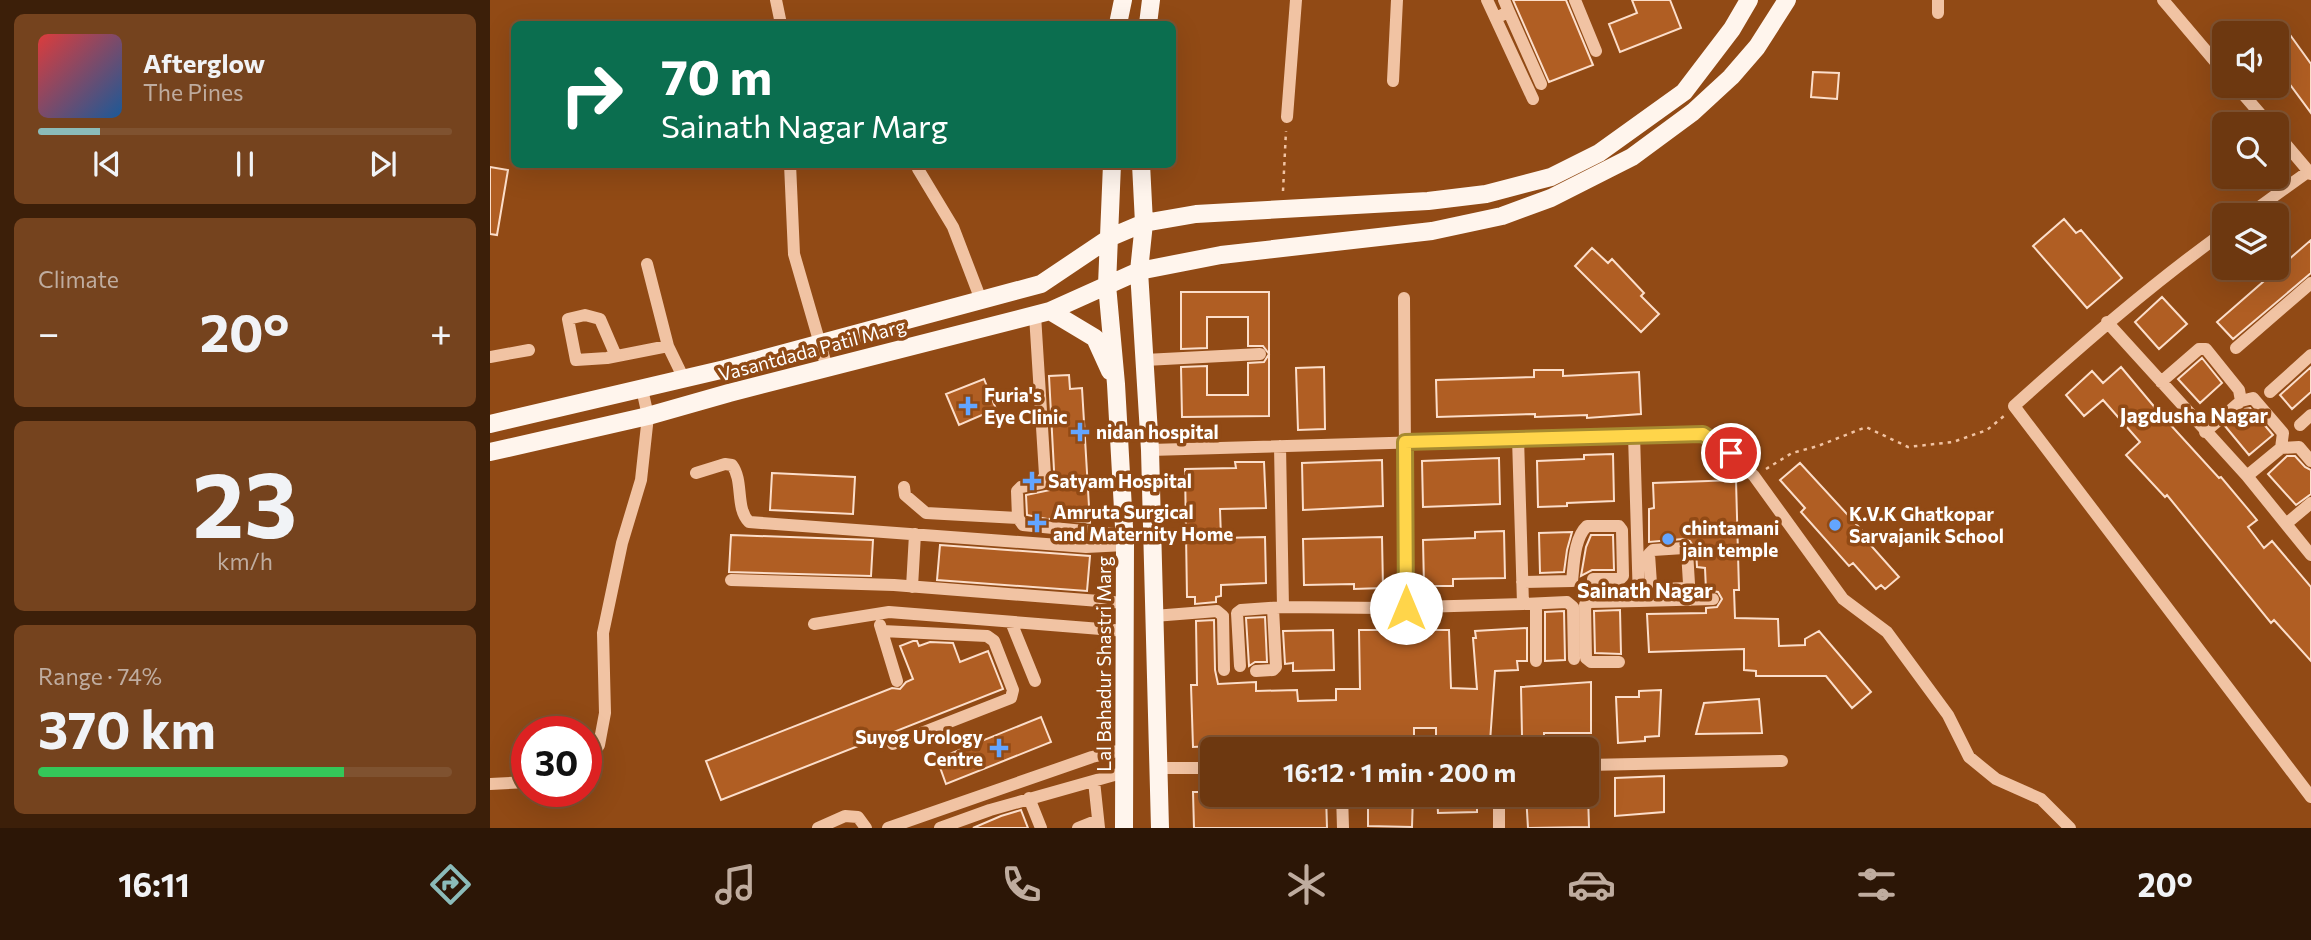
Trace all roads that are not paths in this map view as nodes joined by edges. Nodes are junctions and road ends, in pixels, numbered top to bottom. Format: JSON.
{"nodes":[{"id":1,"x":776,"y":0,"type":"edge"},
{"id":2,"x":1124,"y":0,"type":"edge"},
{"id":3,"x":1151,"y":0,"type":"edge"},
{"id":4,"x":1296,"y":0,"type":"edge"},
{"id":5,"x":1397,"y":0,"type":"edge"},
{"id":6,"x":1487,"y":0,"type":"edge"},
{"id":7,"x":1575,"y":0,"type":"edge"},
{"id":8,"x":1749,"y":0,"type":"edge"},
{"id":9,"x":1787,"y":0,"type":"edge"},
{"id":10,"x":2163,"y":0,"type":"edge"},
{"id":11,"x":1507,"y":6,"type":"edge"},
{"id":12,"x":1496,"y":19,"type":"junction"},
{"id":13,"x":780,"y":21,"type":"edge"},
{"id":14,"x":1119,"y":21,"type":"edge"},
{"id":15,"x":1148,"y":21,"type":"edge"},
{"id":16,"x":1596,"y":51,"type":"dead end"},
{"id":17,"x":2212,"y":58,"type":"edge"},
{"id":18,"x":1533,"y":78,"type":"junction"},
{"id":19,"x":1393,"y":81,"type":"dead end"},
{"id":20,"x":2246,"y":98,"type":"edge"},
{"id":21,"x":1533,"y":99,"type":"dead end"},
{"id":22,"x":2259,"y":112,"type":"edge"},
{"id":23,"x":1287,"y":117,"type":"road end"},
{"id":24,"x":2289,"y":148,"type":"edge"},
{"id":25,"x":790,"y":168,"type":"edge"},
{"id":26,"x":1112,"y":168,"type":"edge"},
{"id":27,"x":1141,"y":168,"type":"edge"},
{"id":28,"x":918,"y":169,"type":"dead end"},
{"id":29,"x":2310,"y":173,"type":"edge"},
{"id":30,"x":1428,"y":201,"type":"junction"},
{"id":31,"x":2266,"y":203,"type":"edge"},
{"id":32,"x":1144,"y":223,"type":"junction"},
{"id":33,"x":1433,"y":230,"type":"junction"},
{"id":34,"x":1111,"y":237,"type":"junction"},
{"id":35,"x":2212,"y":241,"type":"edge"},
{"id":36,"x":647,"y":264,"type":"dead end"},
{"id":37,"x":1139,"y":271,"type":"junction"},
{"id":38,"x":2311,"y":283,"type":"edge"},
{"id":39,"x":1107,"y":285,"type":"junction"},
{"id":40,"x":988,"y":298,"type":"junction"},
{"id":41,"x":1404,"y":298,"type":"dead end"},
{"id":42,"x":1042,"y":313,"type":"junction"},
{"id":43,"x":907,"y":320,"type":"junction"},
{"id":44,"x":2107,"y":322,"type":"junction"},
{"id":45,"x":1000,"y":324,"type":"junction"},
{"id":46,"x":820,"y":343,"type":"junction"},
{"id":47,"x":668,"y":346,"type":"junction"},
{"id":48,"x":912,"y":346,"type":"junction"},
{"id":49,"x":2236,"y":348,"type":"dead end"},
{"id":50,"x":530,"y":350,"type":"dead end"},
{"id":51,"x":1260,"y":354,"type":"dead end"},
{"id":52,"x":2311,"y":355,"type":"edge"},
{"id":53,"x":616,"y":356,"type":"junction"},
{"id":54,"x":490,"y":357,"type":"edge"},
{"id":55,"x":1144,"y":360,"type":"junction"},
{"id":56,"x":827,"y":368,"type":"junction"},
{"id":57,"x":725,"y":369,"type":"junction"},
{"id":58,"x":684,"y":379,"type":"junction"},
{"id":59,"x":2161,"y":382,"type":"junction"},
{"id":60,"x":1116,"y":384,"type":"junction"},
{"id":61,"x":642,"y":389,"type":"junction"},
{"id":62,"x":2270,"y":392,"type":"dead end"},
{"id":63,"x":729,"y":393,"type":"junction"},
{"id":64,"x":2241,"y":401,"type":"junction"},
{"id":65,"x":2311,"y":415,"type":"edge"},
{"id":66,"x":648,"y":416,"type":"junction"},
{"id":67,"x":490,"y":424,"type":"edge"},
{"id":68,"x":2300,"y":425,"type":"dead end"},
{"id":69,"x":2205,"y":432,"type":"junction"},
{"id":70,"x":1634,"y":435,"type":"junction"},
{"id":71,"x":1518,"y":438,"type":"junction"},
{"id":72,"x":1405,"y":442,"type":"junction"},
{"id":73,"x":1280,"y":446,"type":"junction"},
{"id":74,"x":2281,"y":447,"type":"junction"},
{"id":75,"x":1150,"y":450,"type":"junction"},
{"id":76,"x":490,"y":452,"type":"edge"},
{"id":77,"x":2311,"y":461,"type":"edge"},
{"id":78,"x":696,"y":473,"type":"dead end"},
{"id":79,"x":2247,"y":476,"type":"junction"},
{"id":80,"x":904,"y":487,"type":"dead end"},
{"id":81,"x":2311,"y":503,"type":"edge"},
{"id":82,"x":1018,"y":518,"type":"junction"},
{"id":83,"x":2286,"y":524,"type":"junction"},
{"id":84,"x":915,"y":534,"type":"junction"},
{"id":85,"x":1124,"y":540,"type":"junction"},
{"id":86,"x":2311,"y":555,"type":"edge"},
{"id":87,"x":1593,"y":579,"type":"dead end"},
{"id":88,"x":731,"y":580,"type":"dead end"},
{"id":89,"x":1522,"y":582,"type":"junction"},
{"id":90,"x":912,"y":587,"type":"junction"},
{"id":91,"x":1713,"y":599,"type":"dead end"},
{"id":92,"x":1639,"y":601,"type":"junction"},
{"id":93,"x":1125,"y":603,"type":"junction"},
{"id":94,"x":1529,"y":604,"type":"junction"},
{"id":95,"x":1278,"y":608,"type":"junction"},
{"id":96,"x":1406,"y":608,"type":"junction"},
{"id":97,"x":877,"y":615,"type":"junction"},
{"id":98,"x":1154,"y":616,"type":"junction"},
{"id":99,"x":1011,"y":622,"type":"junction"},
{"id":100,"x":814,"y":624,"type":"dead end"},
{"id":101,"x":882,"y":631,"type":"junction"},
{"id":102,"x":1126,"y":631,"type":"junction"},
{"id":103,"x":1574,"y":659,"type":"dead end"},
{"id":104,"x":1536,"y":660,"type":"dead end"},
{"id":105,"x":1619,"y":662,"type":"dead end"},
{"id":106,"x":1240,"y":666,"type":"dead end"},
{"id":107,"x":1224,"y":670,"type":"dead end"},
{"id":108,"x":1256,"y":671,"type":"dead end"},
{"id":109,"x":897,"y":681,"type":"dead end"},
{"id":110,"x":1035,"y":681,"type":"dead end"},
{"id":111,"x":602,"y":729,"type":"edge"},
{"id":112,"x":892,"y":744,"type":"dead end"},
{"id":113,"x":1126,"y":749,"type":"junction"},
{"id":114,"x":1782,"y":761,"type":"dead end"},
{"id":115,"x":1599,"y":765,"type":"edge"},
{"id":116,"x":1159,"y":768,"type":"junction"},
{"id":117,"x":1200,"y":768,"type":"edge"},
{"id":118,"x":1125,"y":772,"type":"junction"},
{"id":119,"x":1094,"y":781,"type":"junction"},
{"id":120,"x":511,"y":783,"type":"edge"},
{"id":121,"x":490,"y":784,"type":"edge"},
{"id":122,"x":2311,"y":797,"type":"edge"},
{"id":123,"x":1029,"y":799,"type":"junction"},
{"id":124,"x":1342,"y":807,"type":"edge"},
{"id":125,"x":1499,"y":807,"type":"edge"},
{"id":126,"x":974,"y":822,"type":"edge"},
{"id":127,"x":1098,"y":824,"type":"edge"},
{"id":128,"x":818,"y":828,"type":"edge"},
{"id":129,"x":866,"y":828,"type":"edge"},
{"id":130,"x":888,"y":828,"type":"edge"},
{"id":131,"x":940,"y":828,"type":"edge"},
{"id":132,"x":1041,"y":828,"type":"edge"},
{"id":133,"x":1078,"y":828,"type":"edge"},
{"id":134,"x":1124,"y":828,"type":"edge"},
{"id":135,"x":1160,"y":828,"type":"edge"},
{"id":136,"x":1343,"y":828,"type":"edge"},
{"id":137,"x":1499,"y":828,"type":"edge"},
{"id":138,"x":2070,"y":828,"type":"edge"}],
"edges":[{"from":1,"to":13,"type":"street"},
{"from":2,"to":14,"type":"main road"},
{"from":3,"to":15,"type":"main road"},
{"from":4,"to":23,"type":"street"},
{"from":5,"to":19,"type":"street"},
{"from":6,"to":12,"type":"street"},
{"from":7,"to":16,"type":"street"},
{"from":8,"to":30,"type":"main road","name":"Vasantdada Patil Marg"},
{"from":9,"to":33,"type":"main road","name":"Vasantdada Patil Marg"},
{"from":10,"to":17,"type":"street"},
{"from":11,"to":12,"type":"street"},
{"from":11,"to":18,"type":"street"},
{"from":12,"to":18,"type":"street"},
{"from":18,"to":21,"type":"street"},
{"from":20,"to":22,"type":"street"},
{"from":24,"to":29,"type":"street"},
{"from":25,"to":46,"type":"street"},
{"from":26,"to":34,"type":"main road","name":"Lal Bahadur Shastri Marg"},
{"from":27,"to":32,"type":"main road"},
{"from":28,"to":40,"type":"street"},
{"from":29,"to":31,"type":"street"},
{"from":30,"to":32,"type":"main road","name":"Vasantdada Patil Marg"},
{"from":30,"to":33,"type":"main road"},
{"from":32,"to":34,"type":"main road","name":"Vasantdada Patil Marg"},
{"from":32,"to":37,"type":"main road"},
{"from":33,"to":37,"type":"main road","name":"Vasantdada Patil Marg"},
{"from":34,"to":39,"type":"main road","name":"Lal Bahadur Shastri Marg"},
{"from":34,"to":40,"type":"main road","name":"Vasantdada Patil Marg"},
{"from":35,"to":44,"type":"street"},
{"from":36,"to":47,"type":"street"},
{"from":37,"to":39,"type":"main road","name":"Vasantdada Patil Marg"},
{"from":37,"to":55,"type":"main road"},
{"from":38,"to":49,"type":"street"},
{"from":39,"to":42,"type":"main road","name":"Vasantdada Patil Marg"},
{"from":39,"to":60,"type":"main road","name":"Lal Bahadur Shastri Marg"},
{"from":40,"to":43,"type":"main road","name":"Vasantdada Patil Marg"},
{"from":40,"to":45,"type":"main road"},
{"from":41,"to":72,"type":"street"},
{"from":42,"to":45,"type":"main road","name":"Vasantdada Patil Marg"},
{"from":42,"to":60,"type":"main road"},
{"from":42,"to":82,"type":"street"},
{"from":43,"to":46,"type":"main road","name":"Vasantdada Patil Marg"},
{"from":43,"to":48,"type":"main road"},
{"from":44,"to":59,"type":"street"},
{"from":44,"to":122,"type":"street"},
{"from":45,"to":48,"type":"main road","name":"Vasantdada Patil Marg"},
{"from":46,"to":56,"type":"street"},
{"from":46,"to":57,"type":"main road","name":"Vasantdada Patil Marg"},
{"from":47,"to":53,"type":"street"},
{"from":47,"to":58,"type":"street"},
{"from":48,"to":56,"type":"main road","name":"Vasantdada Patil Marg"},
{"from":50,"to":54,"type":"street"},
{"from":51,"to":55,"type":"street"},
{"from":52,"to":62,"type":"street"},
{"from":53,"to":53,"type":"street"},
{"from":55,"to":75,"type":"main road"},
{"from":56,"to":63,"type":"main road","name":"Vasantdada Patil Marg"},
{"from":57,"to":58,"type":"main road","name":"Vasantdada Patil Marg"},
{"from":57,"to":63,"type":"main road"},
{"from":58,"to":61,"type":"main road","name":"Vasantdada Patil Marg"},
{"from":59,"to":64,"type":"street"},
{"from":59,"to":69,"type":"street"},
{"from":60,"to":85,"type":"main road","name":"Lal Bahadur Shastri Marg"},
{"from":61,"to":66,"type":"street"},
{"from":61,"to":67,"type":"main road","name":"Vasantdada Patil Marg"},
{"from":63,"to":66,"type":"main road","name":"Vasantdada Patil Marg"},
{"from":64,"to":69,"type":"street"},
{"from":64,"to":74,"type":"street"},
{"from":65,"to":68,"type":"street"},
{"from":66,"to":76,"type":"main road","name":"Vasantdada Patil Marg"},
{"from":66,"to":111,"type":"street"},
{"from":69,"to":79,"type":"street"},
{"from":70,"to":71,"type":"street"},
{"from":70,"to":92,"type":"street"},
{"from":70,"to":138,"type":"street"},
{"from":71,"to":72,"type":"street"},
{"from":71,"to":89,"type":"street"},
{"from":72,"to":73,"type":"street"},
{"from":72,"to":96,"type":"street"},
{"from":73,"to":75,"type":"street"},
{"from":73,"to":95,"type":"street"},
{"from":74,"to":77,"type":"street"},
{"from":74,"to":79,"type":"street"},
{"from":75,"to":98,"type":"main road"},
{"from":78,"to":84,"type":"street"},
{"from":79,"to":83,"type":"street"},
{"from":80,"to":82,"type":"street"},
{"from":81,"to":83,"type":"street"},
{"from":82,"to":85,"type":"street"},
{"from":83,"to":86,"type":"street"},
{"from":84,"to":85,"type":"street"},
{"from":84,"to":90,"type":"street"},
{"from":85,"to":93,"type":"main road","name":"Lal Bahadur Shastri Marg"},
{"from":87,"to":89,"type":"street"},
{"from":88,"to":90,"type":"street"},
{"from":89,"to":94,"type":"street"},
{"from":90,"to":93,"type":"street"},
{"from":91,"to":92,"type":"street"},
{"from":92,"to":105,"type":"street"},
{"from":93,"to":102,"type":"main road","name":"Lal Bahadur Shastri Marg"},
{"from":94,"to":96,"type":"street"},
{"from":94,"to":103,"type":"street"},
{"from":94,"to":104,"type":"street"},
{"from":95,"to":96,"type":"street"},
{"from":95,"to":106,"type":"street"},
{"from":95,"to":108,"type":"street"},
{"from":97,"to":99,"type":"street"},
{"from":97,"to":100,"type":"street"},
{"from":97,"to":101,"type":"street"},
{"from":98,"to":107,"type":"street"},
{"from":98,"to":116,"type":"main road"},
{"from":99,"to":102,"type":"street"},
{"from":99,"to":110,"type":"street"},
{"from":101,"to":109,"type":"street"},
{"from":101,"to":112,"type":"street"},
{"from":102,"to":113,"type":"main road","name":"Lal Bahadur Shastri Marg"},
{"from":113,"to":118,"type":"main road","name":"Lal Bahadur Shastri Marg"},
{"from":113,"to":130,"type":"street"},
{"from":114,"to":115,"type":"street"},
{"from":116,"to":117,"type":"street"},
{"from":116,"to":135,"type":"main road"},
{"from":118,"to":119,"type":"street"},
{"from":118,"to":134,"type":"main road","name":"Lal Bahadur Shastri Marg"},
{"from":119,"to":123,"type":"street"},
{"from":119,"to":127,"type":"street"},
{"from":120,"to":121,"type":"street"},
{"from":123,"to":126,"type":"street"},
{"from":123,"to":132,"type":"street"},
{"from":124,"to":136,"type":"street"},
{"from":125,"to":137,"type":"street"},
{"from":126,"to":131,"type":"street"},
{"from":127,"to":133,"type":"street"},
{"from":128,"to":129,"type":"street"}]}
